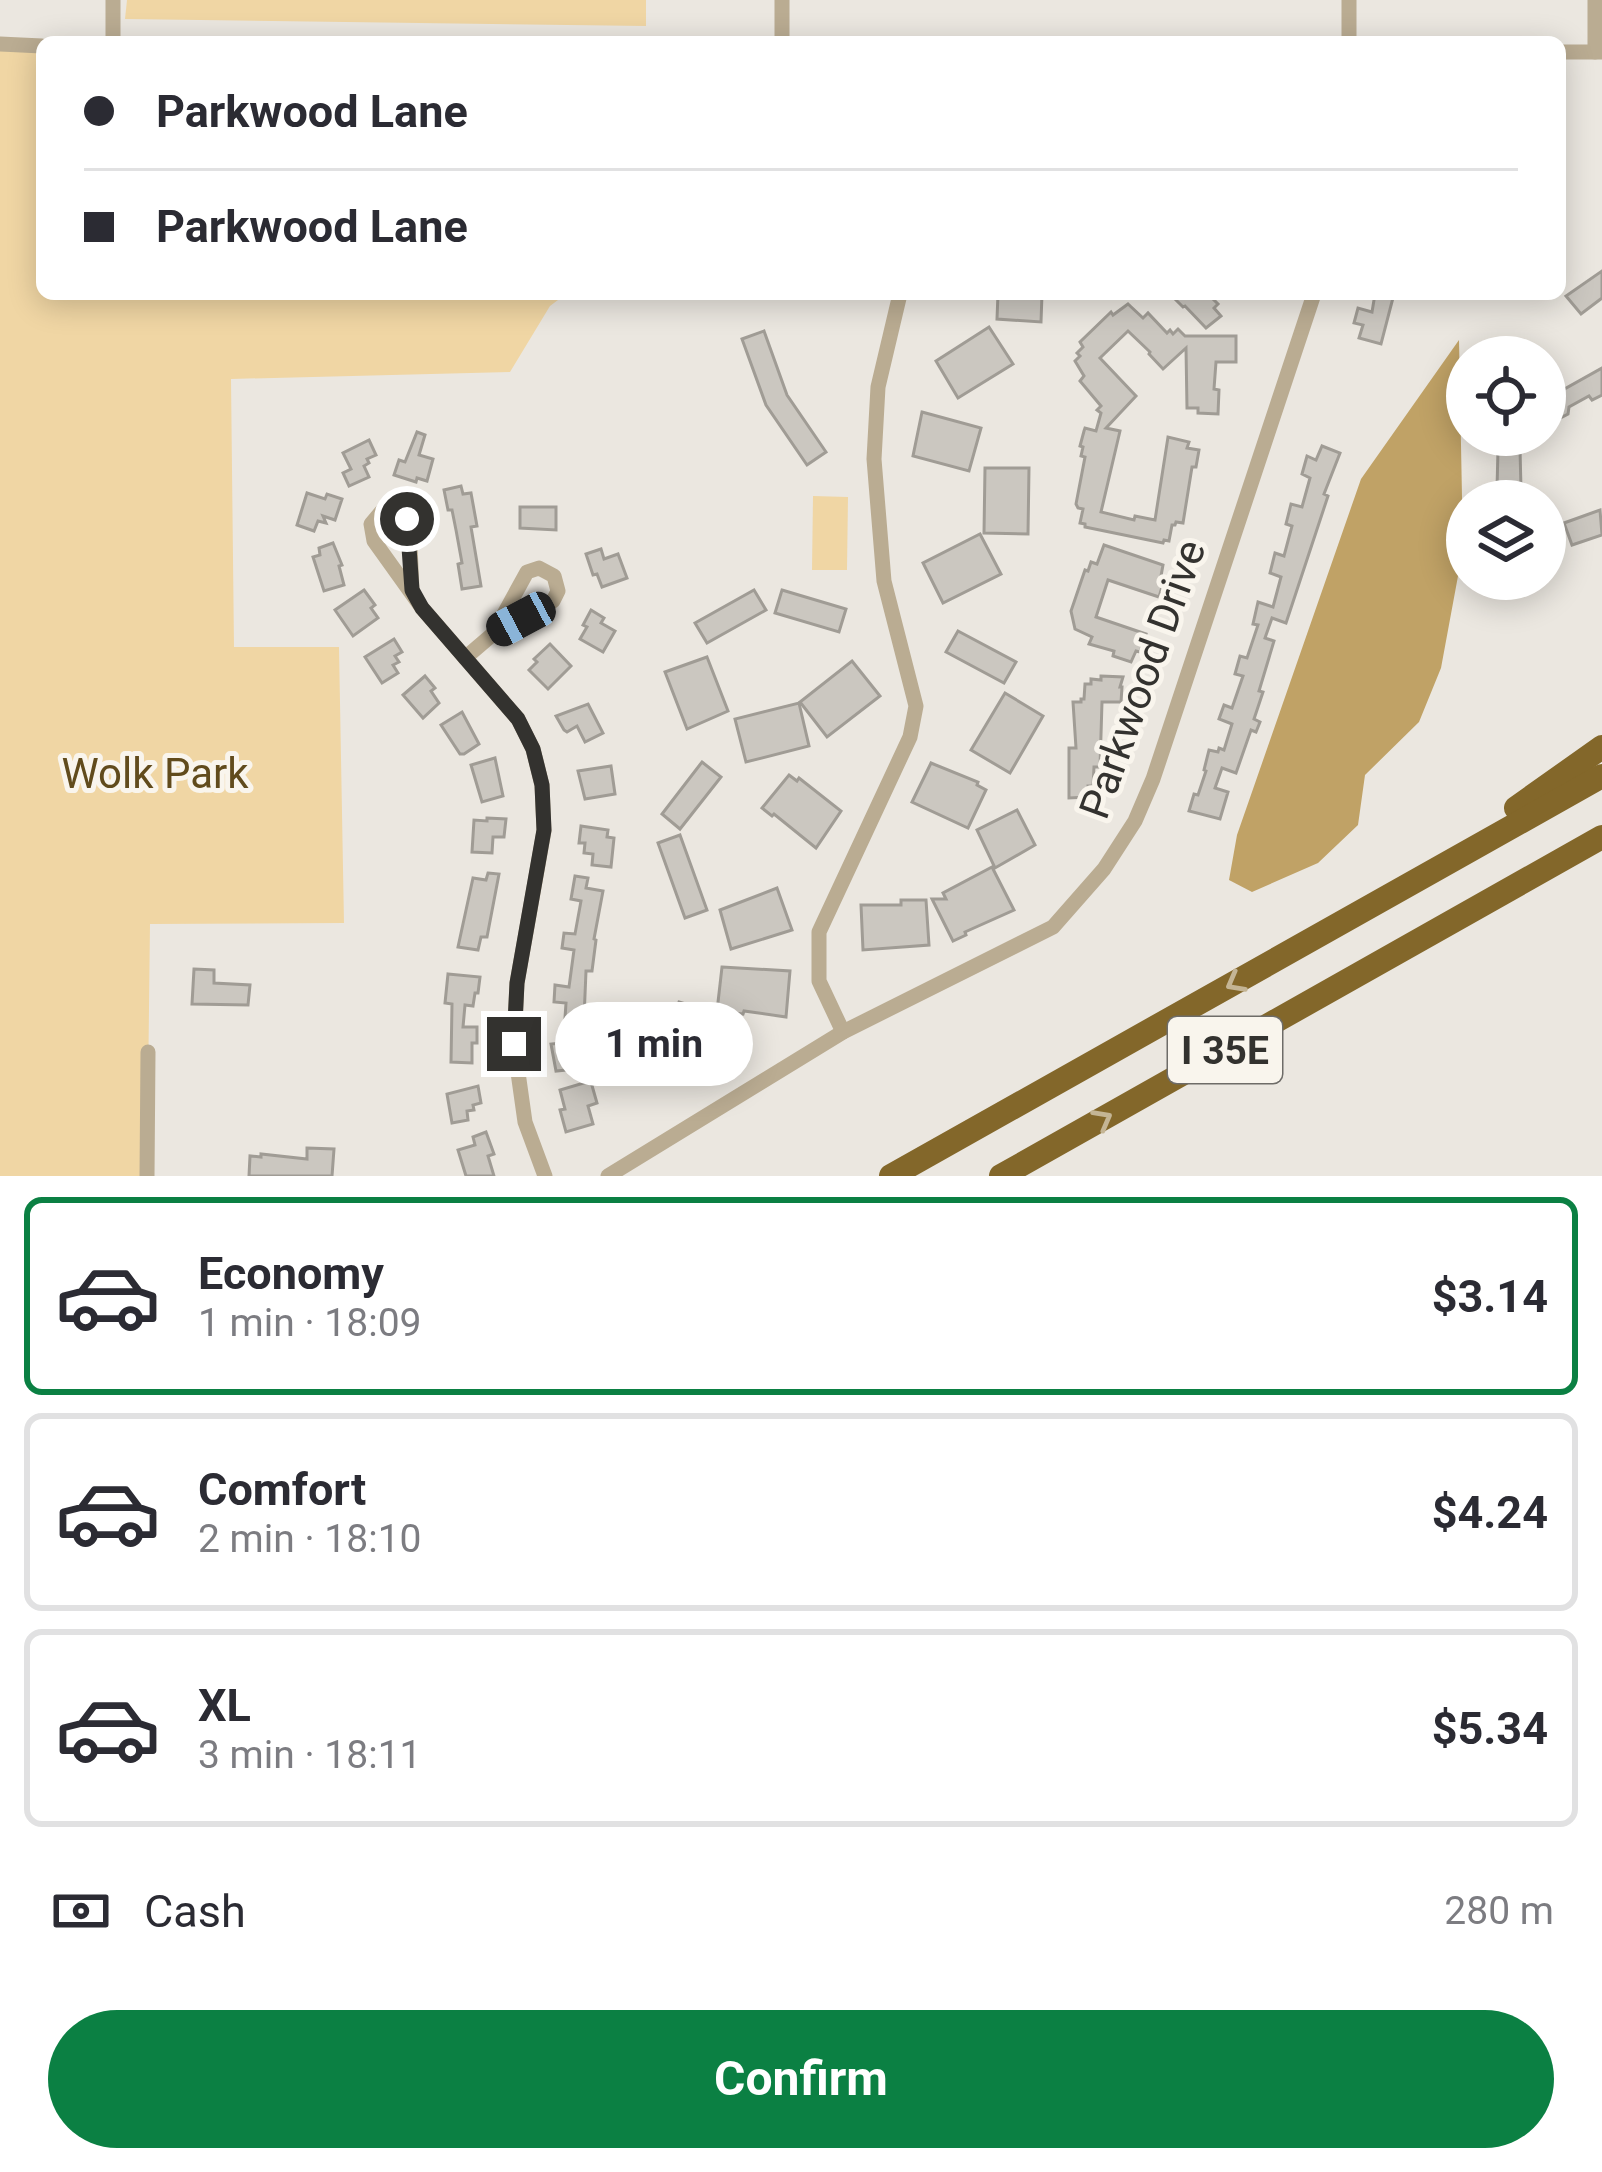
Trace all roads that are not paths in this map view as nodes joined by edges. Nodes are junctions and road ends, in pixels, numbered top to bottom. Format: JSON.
{"nodes":[{"id":1,"x":113,"y":0,"type":"edge"},
{"id":2,"x":782,"y":0,"type":"edge"},
{"id":3,"x":1349,"y":0,"type":"edge"},
{"id":4,"x":1595,"y":0,"type":"edge"},
{"id":5,"x":113,"y":36,"type":"edge"},
{"id":6,"x":782,"y":36,"type":"edge"},
{"id":7,"x":1349,"y":36,"type":"edge"},
{"id":8,"x":0,"y":44,"type":"edge"},
{"id":9,"x":36,"y":46,"type":"edge"},
{"id":10,"x":1566,"y":52,"type":"edge"},
{"id":11,"x":1598,"y":52,"type":"edge"},
{"id":12,"x":898,"y":300,"type":"edge"},
{"id":13,"x":1312,"y":300,"type":"edge"},
{"id":14,"x":412,"y":590,"type":"junction"},
{"id":15,"x":494,"y":634,"type":"junction"},
{"id":16,"x":465,"y":658,"type":"junction"},
{"id":17,"x":1602,"y":747,"type":"edge"},
{"id":18,"x":1602,"y":776,"type":"edge"},
{"id":19,"x":1602,"y":837,"type":"edge"},
{"id":20,"x":1602,"y":856,"type":"edge"},
{"id":21,"x":1337,"y":925,"type":"junction"},
{"id":22,"x":1450,"y":925,"type":"junction"},
{"id":23,"x":843,"y":1032,"type":"junction"},
{"id":24,"x":148,"y":1052,"type":"dead end"},
{"id":25,"x":147,"y":1176,"type":"edge"},
{"id":26,"x":545,"y":1176,"type":"edge"},
{"id":27,"x":608,"y":1176,"type":"edge"},
{"id":28,"x":891,"y":1176,"type":"edge"},
{"id":29,"x":1001,"y":1176,"type":"edge"}],
"edges":[{"from":1,"to":5,"type":"street"},
{"from":2,"to":6,"type":"street"},
{"from":3,"to":7,"type":"street"},
{"from":4,"to":11,"type":"street"},
{"from":8,"to":9,"type":"street"},
{"from":10,"to":11,"type":"street"},
{"from":12,"to":23,"type":"street"},
{"from":13,"to":23,"type":"street","name":"Parkwood Drive"},
{"from":14,"to":14,"type":"street"},
{"from":14,"to":16,"type":"street"},
{"from":15,"to":15,"type":"street"},
{"from":15,"to":16,"type":"street"},
{"from":16,"to":26,"type":"street"},
{"from":17,"to":21,"type":"highway"},
{"from":18,"to":21,"type":"highway","number":"I 35E"},
{"from":19,"to":22,"type":"highway","number":"I 35E"},
{"from":20,"to":22,"type":"highway"},
{"from":21,"to":28,"type":"highway","number":"I 35E","one_way":true},
{"from":29,"to":22,"type":"highway","number":"I 35E","one_way":true},
{"from":23,"to":27,"type":"street","name":"Parkwood Drive"},
{"from":24,"to":25,"type":"street"}]}
